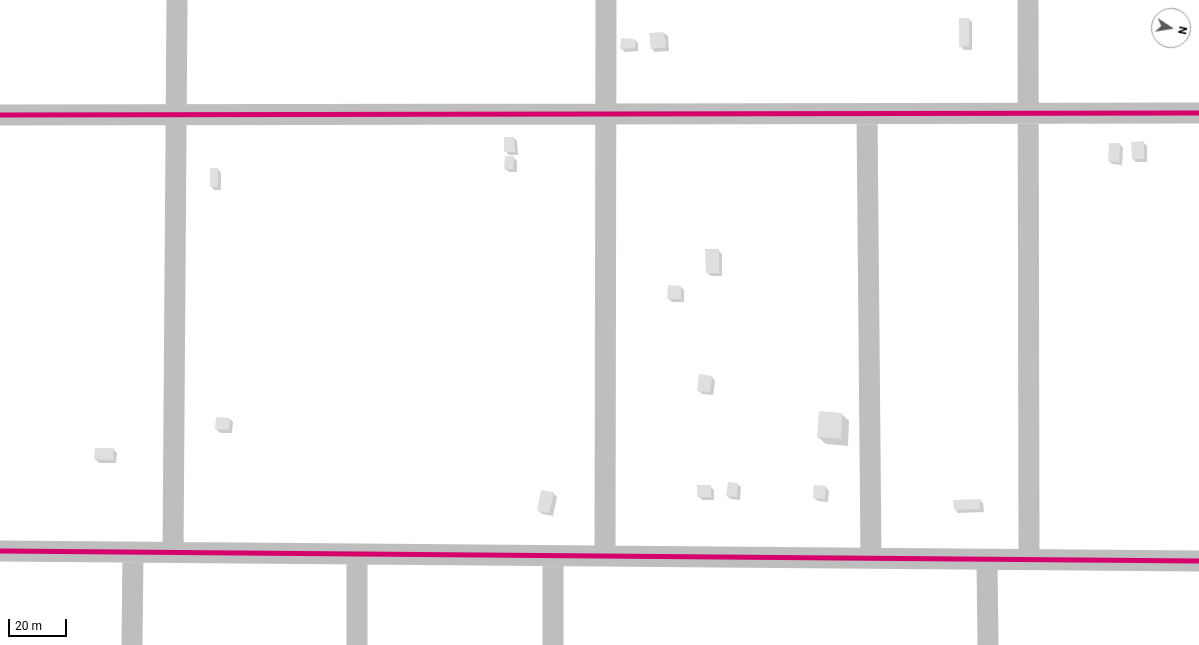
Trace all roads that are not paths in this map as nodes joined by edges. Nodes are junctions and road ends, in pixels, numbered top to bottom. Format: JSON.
{"nodes":[{"id":1,"x":177,"y":0,"type":"edge"},
{"id":2,"x":606,"y":0,"type":"edge"},
{"id":3,"x":1028,"y":0,"type":"edge"},
{"id":4,"x":1029,"y":113,"type":"junction"},
{"id":5,"x":1199,"y":113,"type":"edge"},
{"id":6,"x":606,"y":114,"type":"junction"},
{"id":7,"x":868,"y":114,"type":"junction"},
{"id":8,"x":0,"y":115,"type":"edge"},
{"id":9,"x":176,"y":116,"type":"junction"},
{"id":10,"x":0,"y":551,"type":"edge"},
{"id":11,"x":133,"y":552,"type":"junction"},
{"id":12,"x":173,"y":552,"type":"junction"},
{"id":13,"x":357,"y":554,"type":"junction"},
{"id":14,"x":553,"y":556,"type":"junction"},
{"id":15,"x":605,"y":556,"type":"junction"},
{"id":16,"x":871,"y":558,"type":"junction"},
{"id":17,"x":987,"y":560,"type":"junction"},
{"id":18,"x":1029,"y":560,"type":"junction"},
{"id":19,"x":1199,"y":561,"type":"edge"},
{"id":20,"x":132,"y":645,"type":"edge"},
{"id":21,"x":357,"y":645,"type":"edge"},
{"id":22,"x":553,"y":645,"type":"edge"},
{"id":23,"x":988,"y":645,"type":"edge"}],
"edges":[{"from":1,"to":9,"type":"street"},
{"from":2,"to":6,"type":"street"},
{"from":3,"to":4,"type":"street"},
{"from":4,"to":5,"type":"street"},
{"from":4,"to":7,"type":"street"},
{"from":4,"to":18,"type":"street"},
{"from":6,"to":7,"type":"street"},
{"from":6,"to":9,"type":"street"},
{"from":6,"to":15,"type":"street"},
{"from":7,"to":16,"type":"street"},
{"from":8,"to":9,"type":"street"},
{"from":9,"to":12,"type":"street"},
{"from":10,"to":11,"type":"street"},
{"from":11,"to":12,"type":"street"},
{"from":11,"to":20,"type":"street"},
{"from":12,"to":13,"type":"street"},
{"from":13,"to":14,"type":"street"},
{"from":13,"to":21,"type":"street"},
{"from":14,"to":15,"type":"street"},
{"from":14,"to":22,"type":"street"},
{"from":15,"to":16,"type":"street"},
{"from":16,"to":17,"type":"street"},
{"from":17,"to":18,"type":"street"},
{"from":17,"to":23,"type":"street"},
{"from":18,"to":19,"type":"street"}]}
